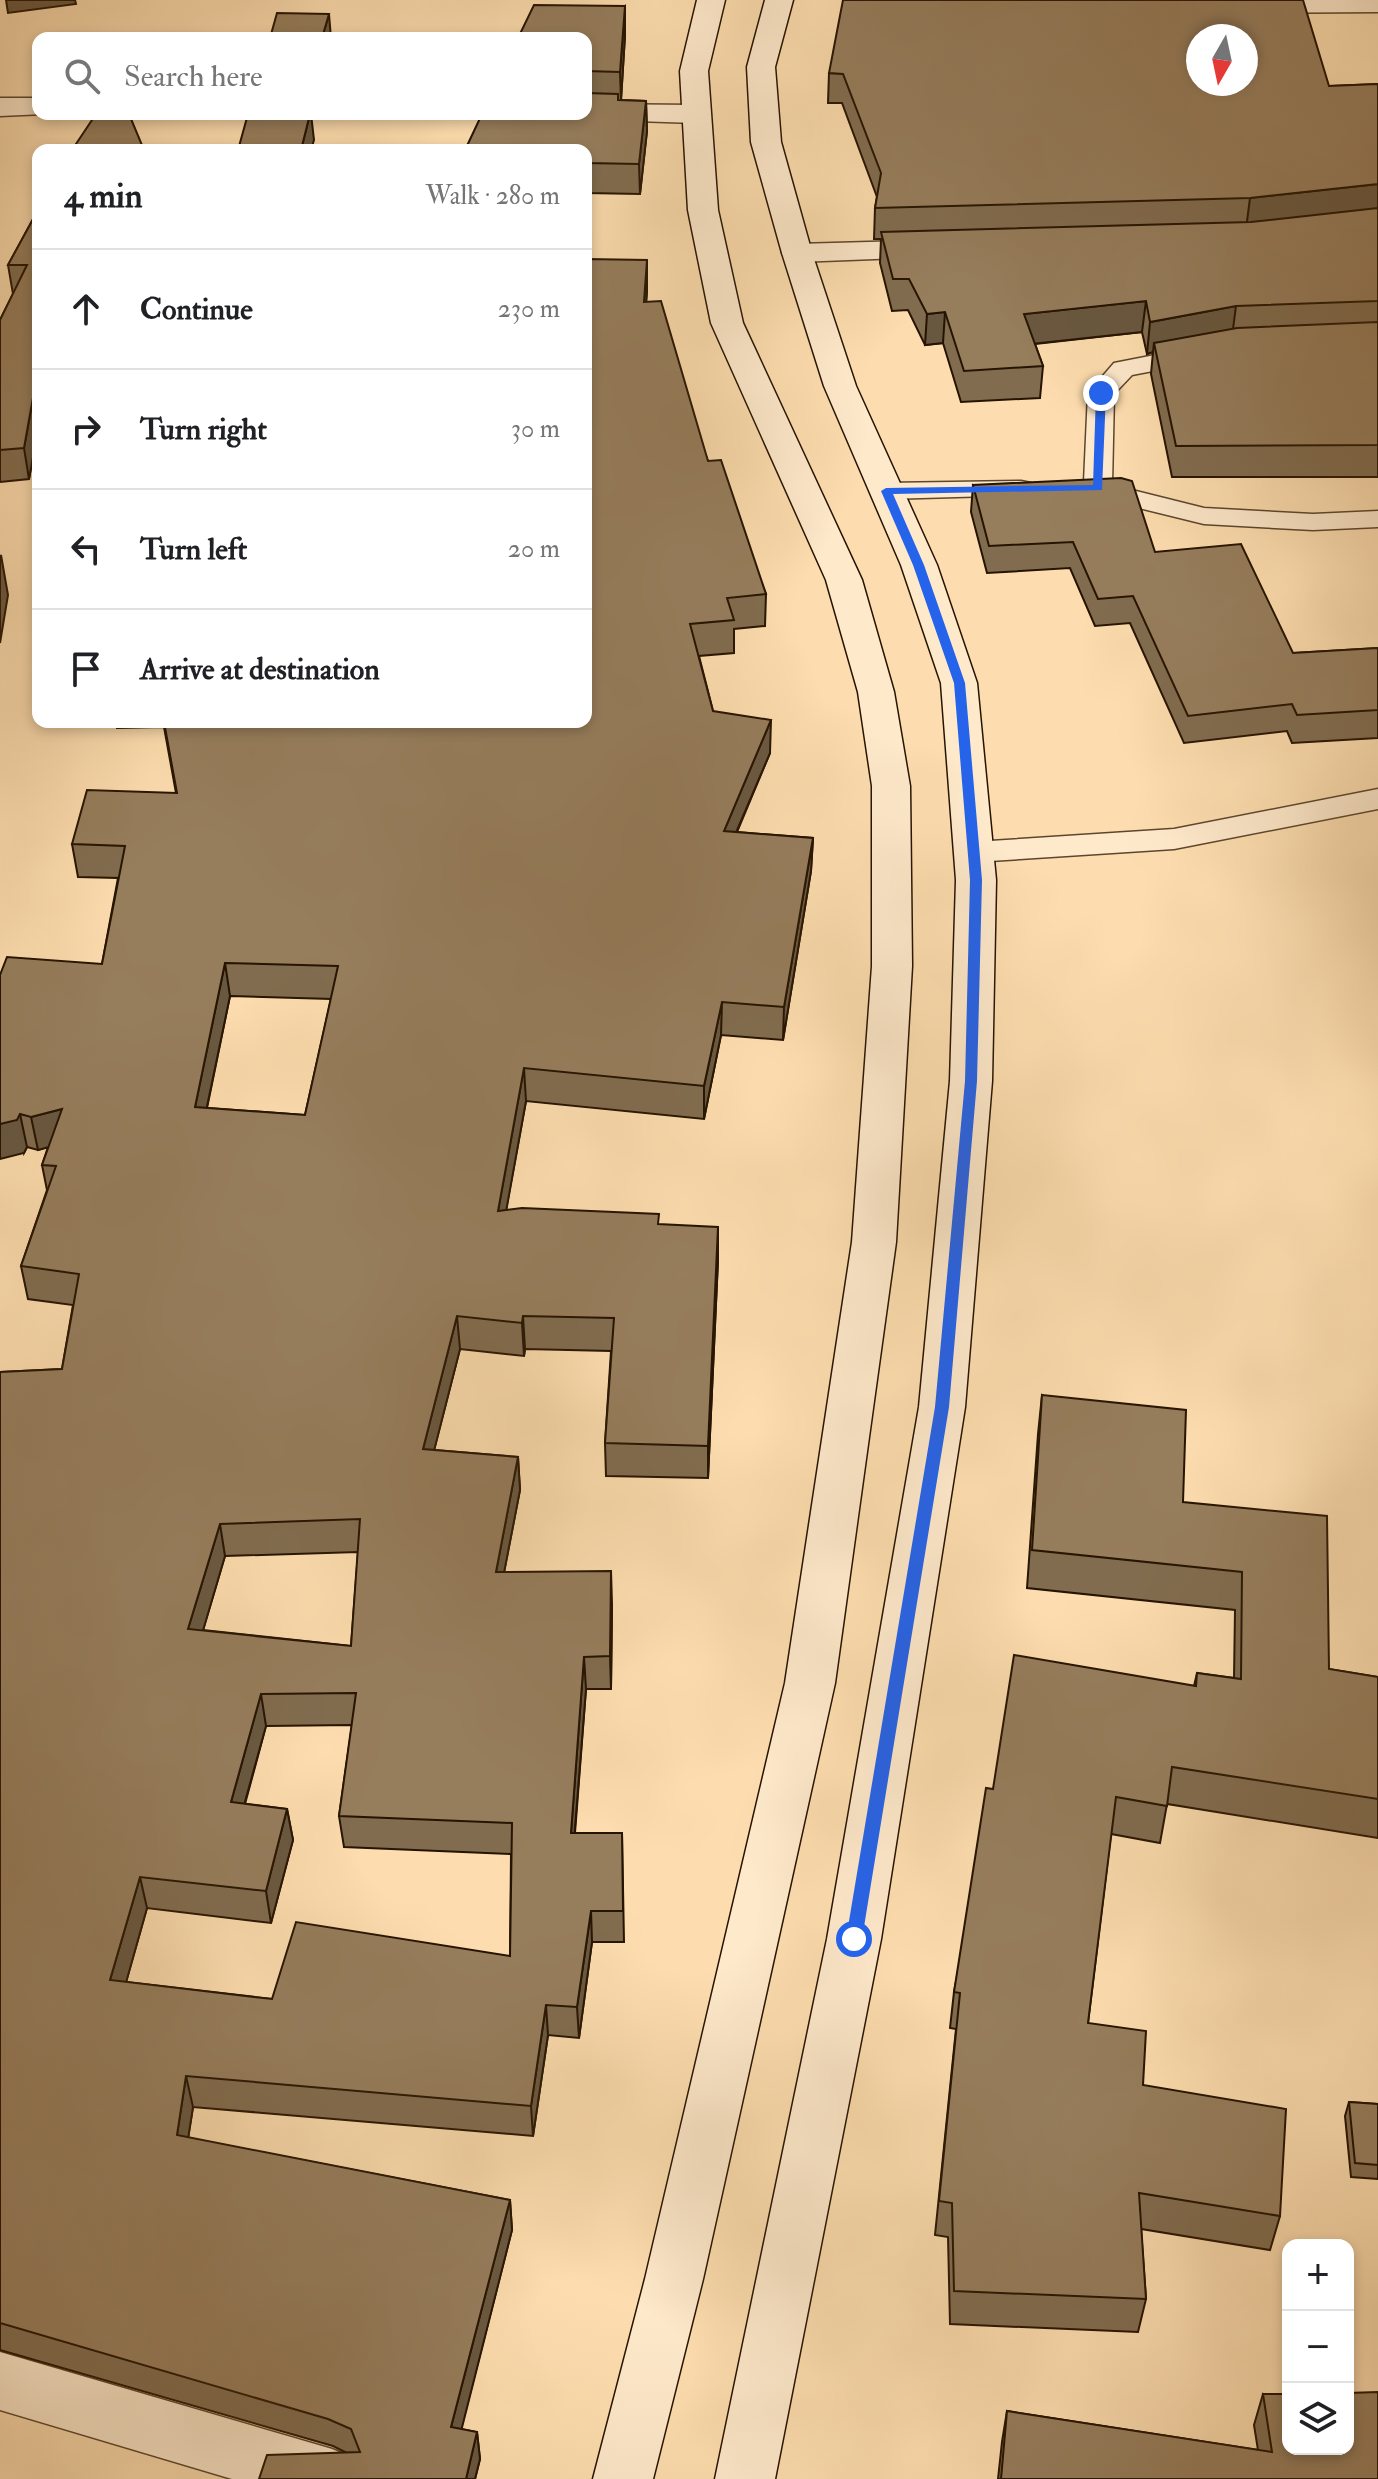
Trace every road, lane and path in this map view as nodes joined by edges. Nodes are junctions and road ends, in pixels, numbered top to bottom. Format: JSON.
{"nodes":[{"id":1,"x":711,"y":0,"type":"edge"},
{"id":2,"x":779,"y":0,"type":"edge"},
{"id":3,"x":1222,"y":4,"type":"edge"},
{"id":4,"x":1378,"y":4,"type":"edge"},
{"id":5,"x":32,"y":108,"type":"edge"},
{"id":6,"x":2,"y":111,"type":"edge"},
{"id":7,"x":592,"y":113,"type":"edge"},
{"id":8,"x":695,"y":114,"type":"junction"},
{"id":9,"x":966,"y":248,"type":"edge"},
{"id":10,"x":797,"y":253,"type":"junction"},
{"id":11,"x":1232,"y":348,"type":"edge"},
{"id":12,"x":1098,"y":488,"type":"junction"},
{"id":13,"x":886,"y":491,"type":"junction"},
{"id":14,"x":1378,"y":519,"type":"edge"},
{"id":15,"x":1378,"y":799,"type":"edge"},
{"id":16,"x":974,"y":852,"type":"junction"},
{"id":17,"x":0,"y":2381,"type":"edge"},
{"id":18,"x":332,"y":2479,"type":"edge"},
{"id":19,"x":623,"y":2479,"type":"edge"},
{"id":20,"x":745,"y":2479,"type":"edge"}],
"edges":[{"from":1,"to":8,"type":"main road"},
{"from":2,"to":10,"type":"main road"},
{"from":3,"to":4,"type":"main road"},
{"from":5,"to":6,"type":"main road"},
{"from":7,"to":8,"type":"main road"},
{"from":8,"to":19,"type":"main road"},
{"from":9,"to":10,"type":"main road"},
{"from":10,"to":13,"type":"main road"},
{"from":11,"to":12,"type":"lane"},
{"from":12,"to":13,"type":"lane"},
{"from":12,"to":14,"type":"lane"},
{"from":13,"to":16,"type":"main road"},
{"from":15,"to":16,"type":"lane"},
{"from":16,"to":20,"type":"main road"},
{"from":17,"to":18,"type":"main road"}]}
